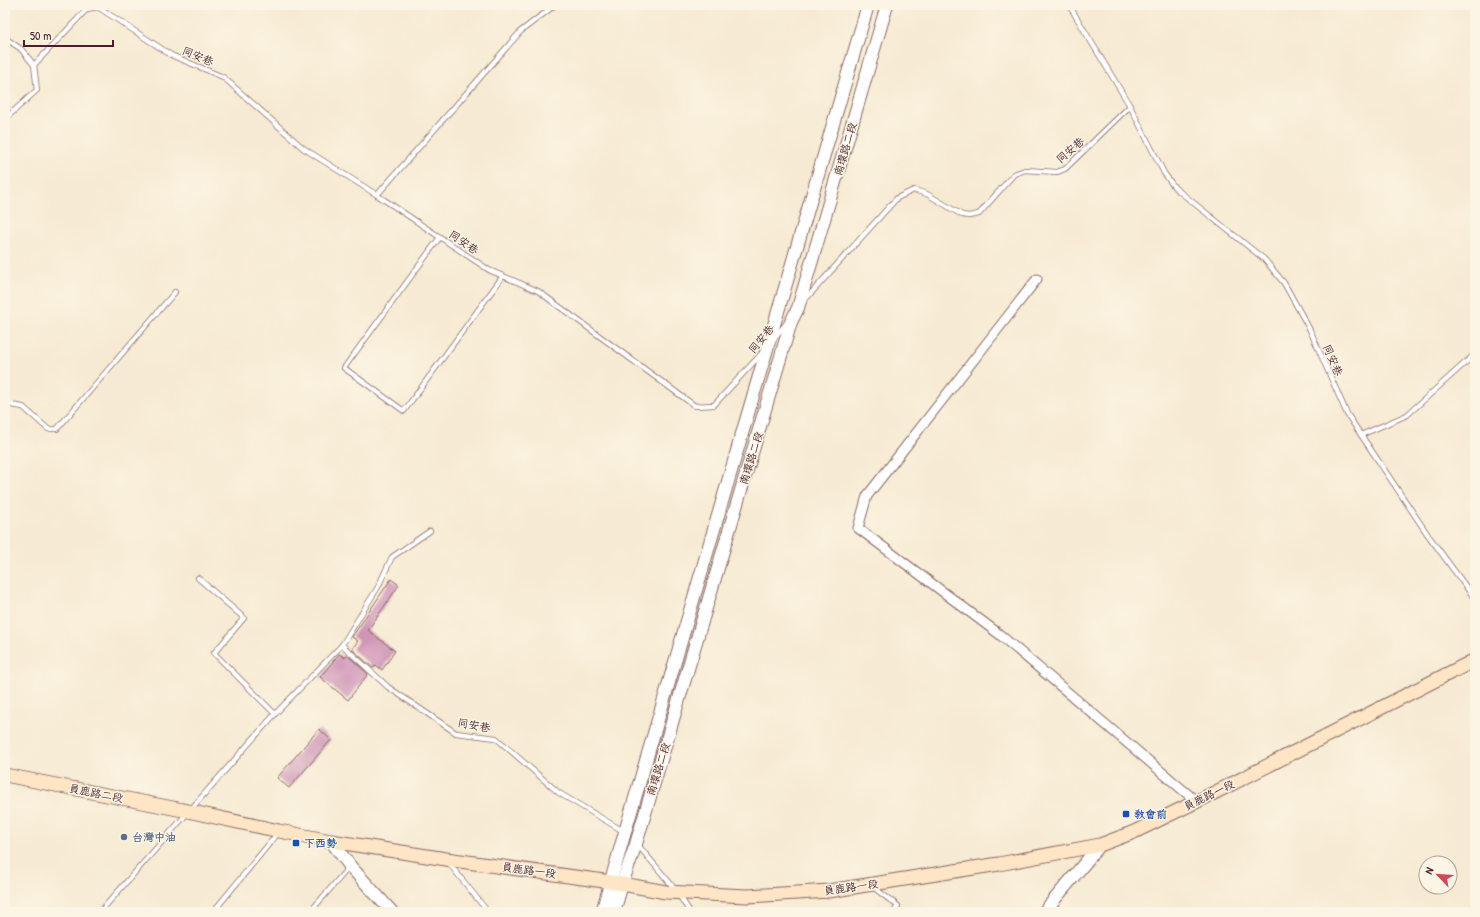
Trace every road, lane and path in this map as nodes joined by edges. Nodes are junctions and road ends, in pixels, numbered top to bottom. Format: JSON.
{"nodes":[{"id":1,"x":555,"y":5,"type":"edge"},
{"id":2,"x":868,"y":5,"type":"edge"},
{"id":3,"x":887,"y":5,"type":"edge"},
{"id":4,"x":1069,"y":5,"type":"edge"},
{"id":5,"x":5,"y":38,"type":"edge"},
{"id":6,"x":34,"y":65,"type":"junction"},
{"id":7,"x":1130,"y":106,"type":"junction"},
{"id":8,"x":5,"y":119,"type":"edge"},
{"id":9,"x":377,"y":195,"type":"junction"},
{"id":10,"x":440,"y":237,"type":"junction"},
{"id":11,"x":503,"y":276,"type":"junction"},
{"id":12,"x":1037,"y":278,"type":"dead end"},
{"id":13,"x":175,"y":292,"type":"dead end"},
{"id":14,"x":798,"y":308,"type":"junction"},
{"id":15,"x":768,"y":346,"type":"junction"},
{"id":16,"x":1475,"y":354,"type":"edge"},
{"id":17,"x":5,"y":404,"type":"edge"},
{"id":18,"x":1361,"y":435,"type":"junction"},
{"id":19,"x":430,"y":531,"type":"dead end"},
{"id":20,"x":198,"y":578,"type":"dead end"},
{"id":21,"x":1475,"y":599,"type":"edge"},
{"id":22,"x":342,"y":644,"type":"junction"},
{"id":23,"x":1475,"y":660,"type":"edge"},
{"id":24,"x":275,"y":714,"type":"junction"},
{"id":25,"x":5,"y":774,"type":"edge"},
{"id":26,"x":1197,"y":802,"type":"junction"},
{"id":27,"x":188,"y":811,"type":"junction"},
{"id":28,"x":279,"y":831,"type":"junction"},
{"id":29,"x":625,"y":832,"type":"junction"},
{"id":30,"x":330,"y":840,"type":"junction"},
{"id":31,"x":636,"y":844,"type":"junction"},
{"id":32,"x":1100,"y":845,"type":"junction"},
{"id":33,"x":446,"y":859,"type":"junction"},
{"id":34,"x":350,"y":866,"type":"junction"},
{"id":35,"x":617,"y":883,"type":"junction"},
{"id":36,"x":870,"y":884,"type":"junction"},
{"id":37,"x":678,"y":893,"type":"junction"},
{"id":38,"x":100,"y":912,"type":"edge"},
{"id":39,"x":213,"y":912,"type":"edge"},
{"id":40,"x":310,"y":912,"type":"edge"},
{"id":41,"x":392,"y":912,"type":"edge"},
{"id":42,"x":488,"y":912,"type":"edge"},
{"id":43,"x":602,"y":912,"type":"edge"},
{"id":44,"x":614,"y":912,"type":"edge"},
{"id":45,"x":690,"y":912,"type":"edge"},
{"id":46,"x":894,"y":912,"type":"edge"},
{"id":47,"x":1044,"y":912,"type":"edge"}],
"edges":[{"from":1,"to":9,"type":"lane"},
{"from":2,"to":15,"type":"street","name":"南環路二段"},
{"from":3,"to":14,"type":"street","name":"南環路二段"},
{"from":4,"to":7,"type":"lane","name":"同安巷"},
{"from":5,"to":6,"type":"lane"},
{"from":6,"to":8,"type":"lane"},
{"from":6,"to":9,"type":"lane","name":"同安巷"},
{"from":7,"to":14,"type":"lane","name":"同安巷"},
{"from":7,"to":18,"type":"lane","name":"同安巷"},
{"from":9,"to":10,"type":"lane","name":"同安巷"},
{"from":10,"to":11,"type":"lane","name":"同安巷"},
{"from":10,"to":11,"type":"lane"},
{"from":11,"to":15,"type":"lane","name":"同安巷"},
{"from":12,"to":26,"type":"street"},
{"from":13,"to":17,"type":"lane"},
{"from":14,"to":15,"type":"lane","name":"同安巷"},
{"from":14,"to":31,"type":"street","name":"南環路二段"},
{"from":15,"to":29,"type":"street","name":"南環路二段"},
{"from":16,"to":18,"type":"lane"},
{"from":18,"to":21,"type":"lane","name":"同安巷"},
{"from":19,"to":22,"type":"lane"},
{"from":20,"to":24,"type":"lane"},
{"from":22,"to":24,"type":"lane"},
{"from":22,"to":29,"type":"lane","name":"同安巷"},
{"from":23,"to":26,"type":"main road","name":"員鹿路一段"},
{"from":24,"to":27,"type":"lane"},
{"from":25,"to":27,"type":"main road","name":"員鹿路二段"},
{"from":26,"to":32,"type":"main road","name":"員鹿路一段"},
{"from":27,"to":28,"type":"main road","name":"員鹿路一段"},
{"from":27,"to":38,"type":"lane"},
{"from":28,"to":30,"type":"main road","name":"員鹿路一段"},
{"from":28,"to":39,"type":"lane"},
{"from":29,"to":35,"type":"street","name":"南環路二段"},
{"from":30,"to":33,"type":"main road","name":"員鹿路一段"},
{"from":30,"to":34,"type":"street"},
{"from":31,"to":35,"type":"street","name":"南環路二段"},
{"from":31,"to":37,"type":"lane"},
{"from":32,"to":36,"type":"main road","name":"員鹿路一段"},
{"from":32,"to":47,"type":"street"},
{"from":33,"to":35,"type":"main road","name":"員鹿路一段"},
{"from":33,"to":42,"type":"lane"},
{"from":34,"to":40,"type":"lane"},
{"from":34,"to":41,"type":"street"},
{"from":35,"to":37,"type":"main road","name":"員鹿路一段"},
{"from":35,"to":43,"type":"street","name":"南環路二段"},
{"from":35,"to":44,"type":"street","name":"南環路二段"},
{"from":36,"to":37,"type":"main road","name":"員鹿路一段"},
{"from":36,"to":46,"type":"lane"},
{"from":37,"to":45,"type":"lane"}]}
